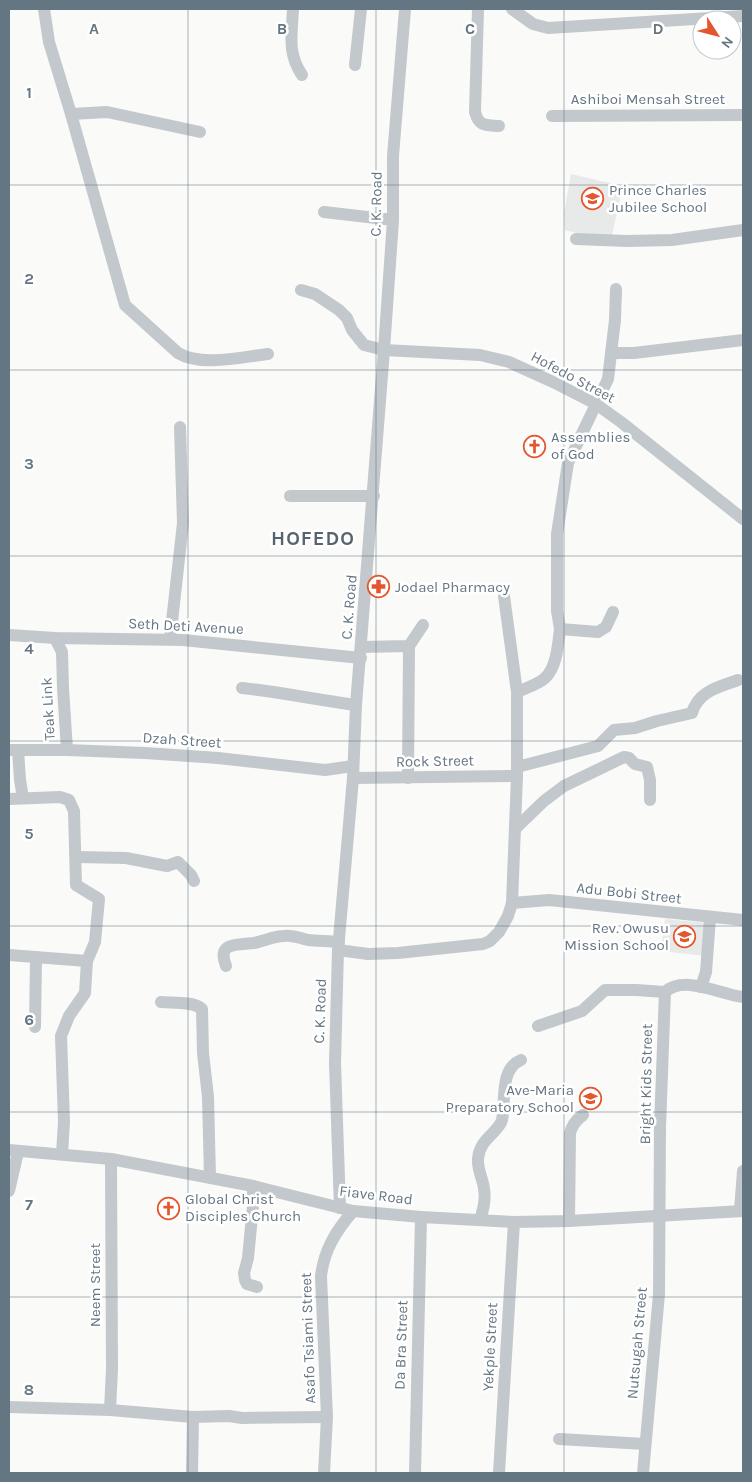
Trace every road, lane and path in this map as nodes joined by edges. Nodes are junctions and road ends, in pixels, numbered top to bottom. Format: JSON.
{"nodes":[{"id":1,"x":44,"y":9,"type":"edge"},
{"id":2,"x":293,"y":9,"type":"edge"},
{"id":3,"x":361,"y":9,"type":"edge"},
{"id":4,"x":406,"y":9,"type":"edge"},
{"id":5,"x":478,"y":9,"type":"edge"},
{"id":6,"x":512,"y":9,"type":"edge"},
{"id":7,"x":743,"y":16,"type":"edge"},
{"id":8,"x":355,"y":65,"type":"dead end"},
{"id":9,"x":302,"y":75,"type":"dead end"},
{"id":10,"x":71,"y":114,"type":"junction"},
{"id":11,"x":743,"y":115,"type":"edge"},
{"id":12,"x":552,"y":116,"type":"dead end"},
{"id":13,"x":499,"y":126,"type":"dead end"},
{"id":14,"x":200,"y":132,"type":"dead end"},
{"id":15,"x":324,"y":212,"type":"dead end"},
{"id":16,"x":393,"y":220,"type":"junction"},
{"id":17,"x":743,"y":230,"type":"edge"},
{"id":18,"x":576,"y":239,"type":"dead end"},
{"id":19,"x":616,"y":289,"type":"dead end"},
{"id":20,"x":301,"y":290,"type":"dead end"},
{"id":21,"x":743,"y":340,"type":"edge"},
{"id":22,"x":384,"y":350,"type":"junction"},
{"id":23,"x":612,"y":353,"type":"junction"},
{"id":24,"x":268,"y":354,"type":"dead end"},
{"id":25,"x":596,"y":404,"type":"junction"},
{"id":26,"x":180,"y":427,"type":"dead end"},
{"id":27,"x":290,"y":496,"type":"dead end"},
{"id":28,"x":374,"y":496,"type":"junction"},
{"id":29,"x":743,"y":519,"type":"edge"},
{"id":30,"x":504,"y":596,"type":"dead end"},
{"id":31,"x":613,"y":612,"type":"dead end"},
{"id":32,"x":424,"y":625,"type":"dead end"},
{"id":33,"x":560,"y":629,"type":"junction"},
{"id":34,"x":9,"y":635,"type":"edge"},
{"id":35,"x":55,"y":638,"type":"junction"},
{"id":36,"x":170,"y":639,"type":"junction"},
{"id":37,"x":409,"y":646,"type":"junction"},
{"id":38,"x":361,"y":652,"type":"junction"},
{"id":39,"x":738,"y":680,"type":"dead end"},
{"id":40,"x":242,"y":688,"type":"dead end"},
{"id":41,"x":517,"y":692,"type":"junction"},
{"id":42,"x":356,"y":705,"type":"junction"},
{"id":43,"x":14,"y":750,"type":"edge"},
{"id":44,"x":67,"y":750,"type":"junction"},
{"id":45,"x":517,"y":771,"type":"junction"},
{"id":46,"x":353,"y":772,"type":"junction"},
{"id":47,"x":408,"y":778,"type":"junction"},
{"id":48,"x":23,"y":798,"type":"junction"},
{"id":49,"x":9,"y":799,"type":"edge"},
{"id":50,"x":650,"y":800,"type":"dead end"},
{"id":51,"x":515,"y":829,"type":"junction"},
{"id":52,"x":77,"y":856,"type":"junction"},
{"id":53,"x":194,"y":881,"type":"dead end"},
{"id":54,"x":512,"y":902,"type":"junction"},
{"id":55,"x":710,"y":918,"type":"junction"},
{"id":56,"x":743,"y":920,"type":"edge"},
{"id":57,"x":339,"y":946,"type":"junction"},
{"id":58,"x":9,"y":955,"type":"edge"},
{"id":59,"x":36,"y":957,"type":"junction"},
{"id":60,"x":87,"y":961,"type":"junction"},
{"id":61,"x":226,"y":966,"type":"dead end"},
{"id":62,"x":706,"y":972,"type":"junction"},
{"id":63,"x":701,"y":987,"type":"junction"},
{"id":64,"x":720,"y":991,"type":"junction"},
{"id":65,"x":665,"y":992,"type":"junction"},
{"id":66,"x":743,"y":998,"type":"edge"},
{"id":67,"x":162,"y":1002,"type":"dead end"},
{"id":68,"x":538,"y":1026,"type":"dead end"},
{"id":69,"x":35,"y":1028,"type":"dead end"},
{"id":70,"x":521,"y":1060,"type":"dead end"},
{"id":71,"x":583,"y":1115,"type":"dead end"},
{"id":72,"x":13,"y":1151,"type":"edge"},
{"id":73,"x":62,"y":1154,"type":"junction"},
{"id":74,"x":111,"y":1159,"type":"junction"},
{"id":75,"x":743,"y":1171,"type":"edge"},
{"id":76,"x":210,"y":1177,"type":"junction"},
{"id":77,"x":253,"y":1186,"type":"junction"},
{"id":78,"x":9,"y":1191,"type":"edge"},
{"id":79,"x":340,"y":1208,"type":"junction"},
{"id":80,"x":742,"y":1210,"type":"edge"},
{"id":81,"x":353,"y":1211,"type":"junction"},
{"id":82,"x":660,"y":1215,"type":"junction"},
{"id":83,"x":422,"y":1217,"type":"junction"},
{"id":84,"x":480,"y":1220,"type":"junction"},
{"id":85,"x":514,"y":1222,"type":"junction"},
{"id":86,"x":569,"y":1222,"type":"junction"},
{"id":87,"x":257,"y":1287,"type":"dead end"},
{"id":88,"x":9,"y":1407,"type":"edge"},
{"id":89,"x":110,"y":1410,"type":"junction"},
{"id":90,"x":194,"y":1417,"type":"junction"},
{"id":91,"x":327,"y":1417,"type":"junction"},
{"id":92,"x":559,"y":1439,"type":"dead end"},
{"id":93,"x":644,"y":1444,"type":"junction"},
{"id":94,"x":192,"y":1473,"type":"edge"},
{"id":95,"x":324,"y":1473,"type":"edge"},
{"id":96,"x":415,"y":1473,"type":"edge"},
{"id":97,"x":499,"y":1473,"type":"edge"},
{"id":98,"x":643,"y":1473,"type":"edge"}],
"edges":[{"from":1,"to":10,"type":"street"},
{"from":2,"to":9,"type":"street"},
{"from":3,"to":8,"type":"street"},
{"from":4,"to":16,"type":"street","name":"C. K. Road"},
{"from":5,"to":13,"type":"street"},
{"from":6,"to":7,"type":"street"},
{"from":10,"to":14,"type":"street"},
{"from":10,"to":24,"type":"street"},
{"from":11,"to":12,"type":"street","name":"Ashiboi Mensah Street"},
{"from":15,"to":16,"type":"street"},
{"from":16,"to":22,"type":"street","name":"C. K. Road"},
{"from":17,"to":18,"type":"street"},
{"from":19,"to":23,"type":"street"},
{"from":20,"to":22,"type":"street","name":"Hofedo Street"},
{"from":21,"to":23,"type":"street"},
{"from":22,"to":25,"type":"street","name":"Hofedo Street"},
{"from":22,"to":28,"type":"street","name":"C. K. Road"},
{"from":23,"to":25,"type":"street"},
{"from":25,"to":29,"type":"street","name":"Hofedo Street"},
{"from":25,"to":33,"type":"street"},
{"from":26,"to":36,"type":"street"},
{"from":27,"to":28,"type":"street"},
{"from":28,"to":38,"type":"street","name":"C. K. Road"},
{"from":30,"to":41,"type":"street"},
{"from":31,"to":33,"type":"street"},
{"from":32,"to":37,"type":"street"},
{"from":33,"to":41,"type":"street"},
{"from":34,"to":35,"type":"street","name":"Seth Deti Avenue"},
{"from":35,"to":36,"type":"street","name":"Seth Deti Avenue"},
{"from":35,"to":44,"type":"street","name":"Teak Link"},
{"from":36,"to":38,"type":"street","name":"Seth Deti Avenue"},
{"from":37,"to":38,"type":"street","name":"Seth Deti Avenue"},
{"from":37,"to":47,"type":"street"},
{"from":38,"to":42,"type":"street","name":"C. K. Road"},
{"from":39,"to":45,"type":"street","name":"Rock Street"},
{"from":40,"to":42,"type":"street"},
{"from":41,"to":45,"type":"street"},
{"from":42,"to":46,"type":"street","name":"C. K. Road"},
{"from":43,"to":44,"type":"street","name":"Dzah Street"},
{"from":43,"to":48,"type":"street"},
{"from":44,"to":46,"type":"street","name":"Dzah Street"},
{"from":45,"to":47,"type":"street","name":"Rock Street"},
{"from":45,"to":51,"type":"street"},
{"from":46,"to":47,"type":"street","name":"Rock Street"},
{"from":46,"to":57,"type":"street","name":"C. K. Road"},
{"from":48,"to":49,"type":"street"},
{"from":48,"to":52,"type":"street"},
{"from":50,"to":51,"type":"street"},
{"from":51,"to":54,"type":"street"},
{"from":52,"to":53,"type":"street"},
{"from":52,"to":60,"type":"street"},
{"from":54,"to":55,"type":"street","name":"Adu Bobi Street"},
{"from":54,"to":57,"type":"street"},
{"from":55,"to":56,"type":"street","name":"Adu Bobi Street"},
{"from":55,"to":62,"type":"street"},
{"from":57,"to":61,"type":"street"},
{"from":57,"to":79,"type":"street","name":"C. K. Road"},
{"from":58,"to":59,"type":"street"},
{"from":59,"to":60,"type":"street"},
{"from":59,"to":69,"type":"street"},
{"from":60,"to":73,"type":"street"},
{"from":62,"to":63,"type":"street"},
{"from":62,"to":64,"type":"street"},
{"from":63,"to":64,"type":"street"},
{"from":63,"to":65,"type":"street"},
{"from":64,"to":66,"type":"street"},
{"from":65,"to":68,"type":"street"},
{"from":65,"to":82,"type":"street","name":"Bright Kids Street"},
{"from":67,"to":76,"type":"street"},
{"from":70,"to":84,"type":"street"},
{"from":71,"to":86,"type":"street"},
{"from":72,"to":73,"type":"street","name":"Fiave Road"},
{"from":72,"to":78,"type":"street"},
{"from":73,"to":74,"type":"street","name":"Fiave Road"},
{"from":74,"to":76,"type":"street","name":"Fiave Road"},
{"from":74,"to":89,"type":"street","name":"Neem Street"},
{"from":75,"to":80,"type":"street"},
{"from":76,"to":77,"type":"street","name":"Fiave Road"},
{"from":77,"to":79,"type":"street","name":"Fiave Road"},
{"from":77,"to":87,"type":"street"},
{"from":79,"to":81,"type":"street","name":"Fiave Road"},
{"from":80,"to":82,"type":"street","name":"Fiave Road"},
{"from":81,"to":83,"type":"street","name":"Fiave Road"},
{"from":81,"to":91,"type":"street","name":"Asafo Tsiami Street"},
{"from":82,"to":86,"type":"street","name":"Fiave Road"},
{"from":82,"to":93,"type":"street","name":"Nutsugah Street"},
{"from":83,"to":84,"type":"street","name":"Fiave Road"},
{"from":83,"to":96,"type":"street","name":"Da Bra Street"},
{"from":84,"to":85,"type":"street","name":"Fiave Road"},
{"from":85,"to":86,"type":"street","name":"Fiave Road"},
{"from":85,"to":97,"type":"street","name":"Yekple Street"},
{"from":88,"to":89,"type":"street"},
{"from":89,"to":90,"type":"street"},
{"from":90,"to":91,"type":"street"},
{"from":90,"to":94,"type":"street"},
{"from":91,"to":95,"type":"street","name":"Asafo Tsiami Street"},
{"from":92,"to":93,"type":"street"},
{"from":93,"to":98,"type":"street","name":"Nutsugah Street"}]}
